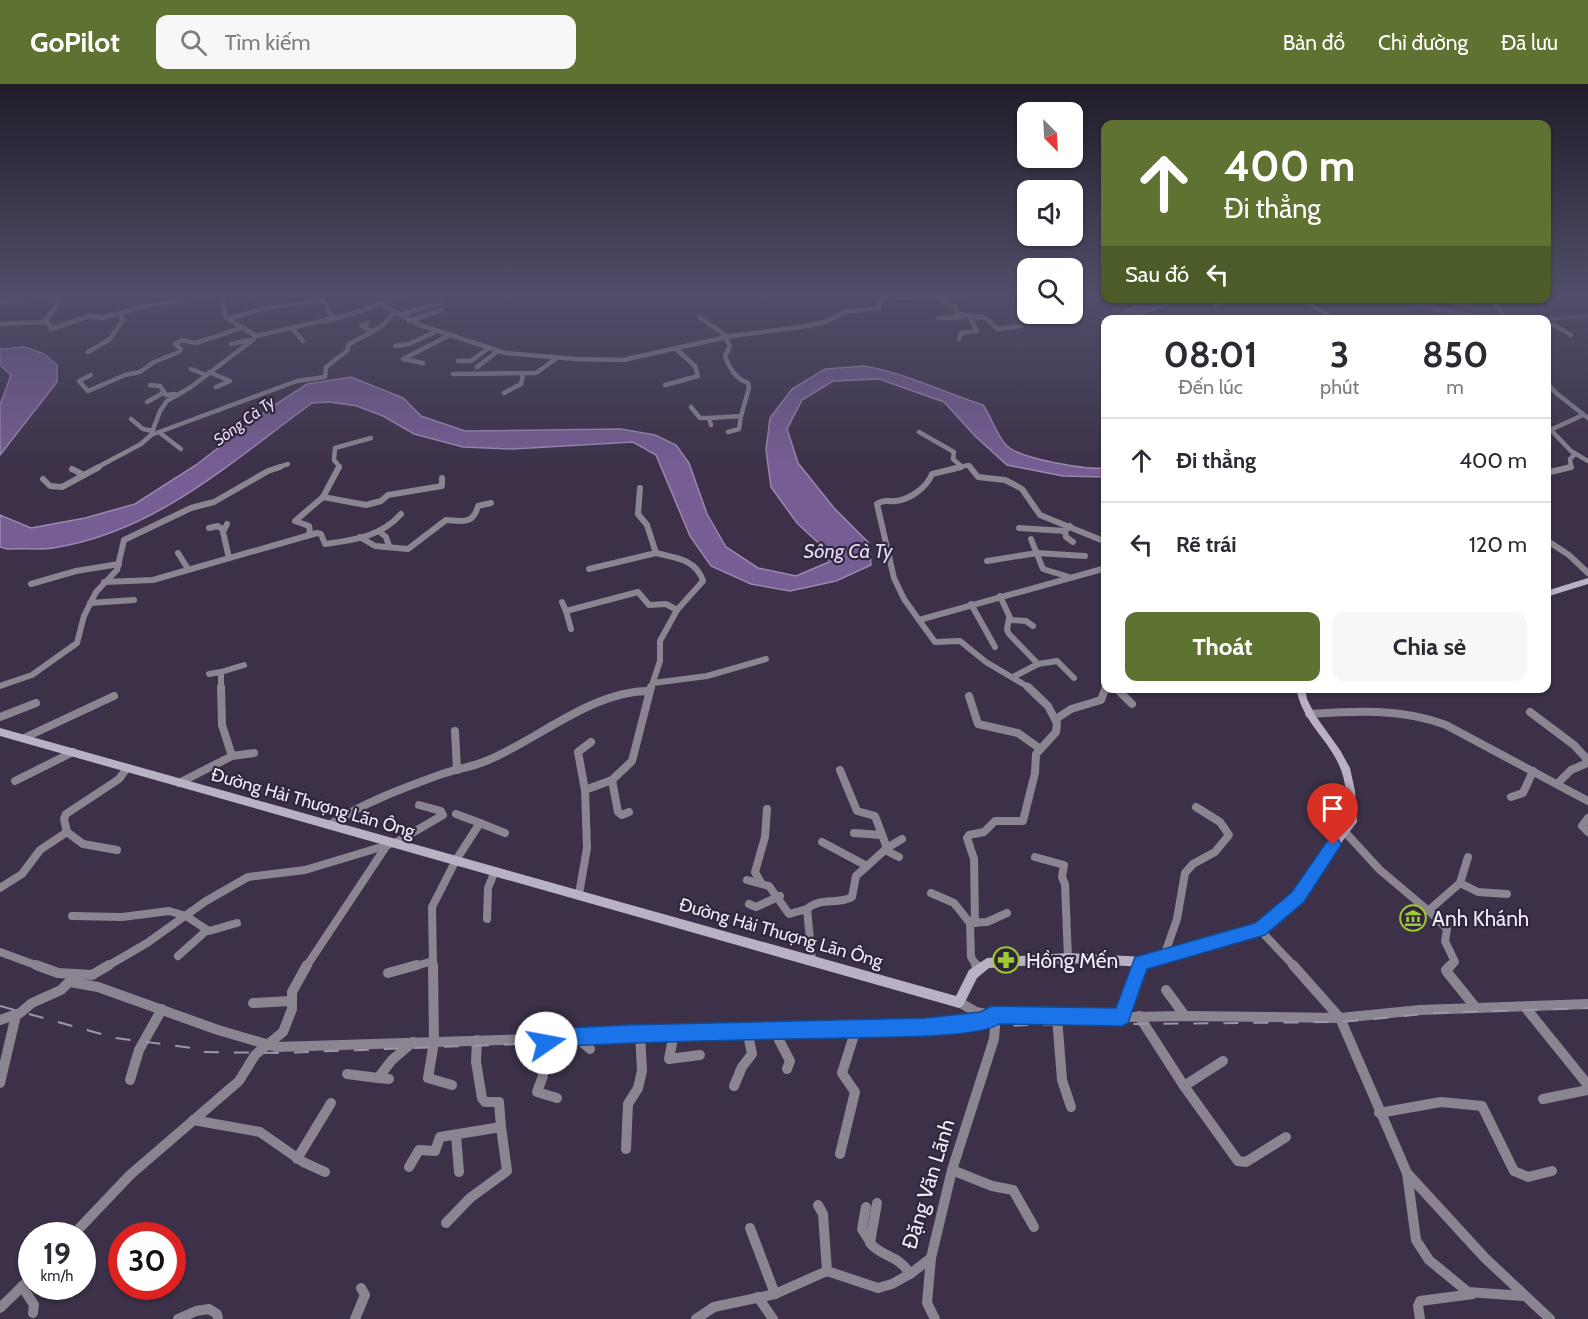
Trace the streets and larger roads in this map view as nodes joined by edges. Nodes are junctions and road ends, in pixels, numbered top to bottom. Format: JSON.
{"nodes":[{"id":1,"x":179,"y":352,"type":"edge"},
{"id":2,"x":237,"y":352,"type":"edge"},
{"id":3,"x":346,"y":352,"type":"edge"},
{"id":4,"x":417,"y":352,"type":"edge"},
{"id":5,"x":484,"y":352,"type":"edge"},
{"id":6,"x":497,"y":352,"type":"edge"},
{"id":7,"x":503,"y":352,"type":"edge"},
{"id":8,"x":664,"y":352,"type":"edge"},
{"id":9,"x":679,"y":352,"type":"edge"},
{"id":10,"x":727,"y":352,"type":"edge"},
{"id":11,"x":557,"y":358,"type":"junction"},
{"id":12,"x":458,"y":362,"type":"dead end"},
{"id":13,"x":423,"y":363,"type":"dead end"},
{"id":14,"x":477,"y":367,"type":"dead end"},
{"id":15,"x":190,"y":369,"type":"dead end"},
{"id":16,"x":208,"y":374,"type":"junction"},
{"id":17,"x":453,"y":374,"type":"dead end"},
{"id":18,"x":91,"y":375,"type":"dead end"},
{"id":19,"x":523,"y":375,"type":"junction"},
{"id":20,"x":665,"y":385,"type":"dead end"},
{"id":21,"x":150,"y":386,"type":"dead end"},
{"id":22,"x":216,"y":387,"type":"dead end"},
{"id":23,"x":1551,"y":388,"type":"edge"},
{"id":24,"x":1553,"y":391,"type":"joint"},
{"id":25,"x":164,"y":393,"type":"junction"},
{"id":26,"x":180,"y":393,"type":"junction"},
{"id":27,"x":504,"y":393,"type":"dead end"},
{"id":28,"x":147,"y":402,"type":"dead end"},
{"id":29,"x":691,"y":407,"type":"dead end"},
{"id":30,"x":741,"y":416,"type":"junction"},
{"id":31,"x":1586,"y":417,"type":"edge"},
{"id":32,"x":709,"y":418,"type":"junction"},
{"id":33,"x":131,"y":419,"type":"dead end"},
{"id":34,"x":711,"y":425,"type":"dead end"},
{"id":35,"x":1551,"y":430,"type":"edge"},
{"id":36,"x":728,"y":432,"type":"dead end"},
{"id":37,"x":919,"y":432,"type":"dead end"},
{"id":38,"x":152,"y":433,"type":"junction"},
{"id":39,"x":160,"y":433,"type":"junction"},
{"id":40,"x":1551,"y":433,"type":"edge"},
{"id":41,"x":371,"y":438,"type":"dead end"},
{"id":42,"x":181,"y":449,"type":"dead end"},
{"id":43,"x":1575,"y":454,"type":"junction"},
{"id":44,"x":1588,"y":460,"type":"edge"},
{"id":45,"x":288,"y":464,"type":"dead end"},
{"id":46,"x":960,"y":465,"type":"junction"},
{"id":47,"x":72,"y":469,"type":"dead end"},
{"id":48,"x":1551,"y":473,"type":"edge"},
{"id":49,"x":84,"y":475,"type":"junction"},
{"id":50,"x":442,"y":478,"type":"dead end"},
{"id":51,"x":43,"y":479,"type":"dead end"},
{"id":52,"x":640,"y":488,"type":"dead end"},
{"id":53,"x":322,"y":497,"type":"junction"},
{"id":54,"x":491,"y":503,"type":"dead end"},
{"id":55,"x":401,"y":514,"type":"dead end"},
{"id":56,"x":227,"y":524,"type":"dead end"},
{"id":57,"x":209,"y":528,"type":"dead end"},
{"id":58,"x":1019,"y":528,"type":"dead end"},
{"id":59,"x":1067,"y":528,"type":"junction"},
{"id":60,"x":223,"y":530,"type":"junction"},
{"id":61,"x":380,"y":532,"type":"junction"},
{"id":62,"x":307,"y":536,"type":"junction"},
{"id":63,"x":360,"y":537,"type":"junction"},
{"id":64,"x":1032,"y":539,"type":"dead end"},
{"id":65,"x":1101,"y":540,"type":"edge"},
{"id":66,"x":1073,"y":542,"type":"dead end"},
{"id":67,"x":1551,"y":543,"type":"edge"},
{"id":68,"x":388,"y":546,"type":"junction"},
{"id":69,"x":178,"y":553,"type":"dead end"},
{"id":70,"x":656,"y":553,"type":"junction"},
{"id":71,"x":1037,"y":553,"type":"junction"},
{"id":72,"x":1085,"y":556,"type":"dead end"},
{"id":73,"x":229,"y":558,"type":"junction"},
{"id":74,"x":987,"y":561,"type":"dead end"},
{"id":75,"x":119,"y":564,"type":"junction"},
{"id":76,"x":589,"y":569,"type":"dead end"},
{"id":77,"x":1101,"y":569,"type":"edge"},
{"id":78,"x":188,"y":570,"type":"junction"},
{"id":79,"x":1054,"y":573,"type":"junction"},
{"id":80,"x":1588,"y":573,"type":"edge"},
{"id":81,"x":1069,"y":577,"type":"junction"},
{"id":82,"x":1588,"y":581,"type":"edge"},
{"id":83,"x":104,"y":582,"type":"junction"},
{"id":84,"x":1052,"y":582,"type":"junction"},
{"id":85,"x":31,"y":584,"type":"dead end"},
{"id":86,"x":1551,"y":592,"type":"edge"},
{"id":87,"x":1000,"y":596,"type":"junction"},
{"id":88,"x":134,"y":600,"type":"dead end"},
{"id":89,"x":90,"y":603,"type":"junction"},
{"id":90,"x":562,"y":603,"type":"dead end"},
{"id":91,"x":971,"y":604,"type":"junction"},
{"id":92,"x":677,"y":610,"type":"junction"},
{"id":93,"x":566,"y":611,"type":"junction"},
{"id":94,"x":1009,"y":618,"type":"junction"},
{"id":95,"x":919,"y":620,"type":"junction"},
{"id":96,"x":1033,"y":626,"type":"dead end"},
{"id":97,"x":570,"y":629,"type":"dead end"},
{"id":98,"x":995,"y":647,"type":"dead end"},
{"id":99,"x":766,"y":659,"type":"dead end"},
{"id":100,"x":1038,"y":664,"type":"junction"},
{"id":101,"x":244,"y":665,"type":"dead end"},
{"id":102,"x":221,"y":672,"type":"junction"},
{"id":103,"x":209,"y":674,"type":"dead end"},
{"id":104,"x":1015,"y":676,"type":"junction"},
{"id":105,"x":1074,"y":678,"type":"dead end"},
{"id":106,"x":0,"y":686,"type":"edge"},
{"id":107,"x":651,"y":687,"type":"junction"},
{"id":108,"x":1105,"y":693,"type":"edge"},
{"id":109,"x":1121,"y":693,"type":"edge"},
{"id":110,"x":1301,"y":693,"type":"edge"},
{"id":111,"x":114,"y":696,"type":"dead end"},
{"id":112,"x":969,"y":696,"type":"dead end"},
{"id":113,"x":36,"y":703,"type":"dead end"},
{"id":114,"x":1132,"y":704,"type":"dead end"},
{"id":115,"x":1530,"y":712,"type":"dead end"},
{"id":116,"x":1309,"y":714,"type":"junction"},
{"id":117,"x":0,"y":717,"type":"edge"},
{"id":118,"x":1056,"y":719,"type":"junction"},
{"id":119,"x":455,"y":731,"type":"dead end"},
{"id":120,"x":0,"y":732,"type":"edge"},
{"id":121,"x":24,"y":738,"type":"junction"},
{"id":122,"x":591,"y":742,"type":"dead end"},
{"id":123,"x":1039,"y":748,"type":"junction"},
{"id":124,"x":73,"y":752,"type":"junction"},
{"id":125,"x":254,"y":753,"type":"dead end"},
{"id":126,"x":232,"y":756,"type":"junction"},
{"id":127,"x":1587,"y":765,"type":"edge"},
{"id":128,"x":128,"y":768,"type":"junction"},
{"id":129,"x":457,"y":770,"type":"junction"},
{"id":130,"x":840,"y":770,"type":"dead end"},
{"id":131,"x":1533,"y":771,"type":"junction"},
{"id":132,"x":612,"y":780,"type":"junction"},
{"id":133,"x":15,"y":781,"type":"dead end"},
{"id":134,"x":179,"y":783,"type":"junction"},
{"id":135,"x":1557,"y":784,"type":"junction"},
{"id":136,"x":585,"y":790,"type":"junction"},
{"id":137,"x":1511,"y":797,"type":"dead end"},
{"id":138,"x":1588,"y":801,"type":"edge"},
{"id":139,"x":1350,"y":803,"type":"junction"},
{"id":140,"x":418,"y":805,"type":"dead end"},
{"id":141,"x":1196,"y":807,"type":"dead end"},
{"id":142,"x":1311,"y":807,"type":"dead end"},
{"id":143,"x":767,"y":809,"type":"dead end"},
{"id":144,"x":629,"y":812,"type":"dead end"},
{"id":145,"x":456,"y":814,"type":"dead end"},
{"id":146,"x":1588,"y":818,"type":"edge"},
{"id":147,"x":480,"y":823,"type":"junction"},
{"id":148,"x":329,"y":825,"type":"junction"},
{"id":149,"x":67,"y":832,"type":"junction"},
{"id":150,"x":1345,"y":832,"type":"junction"},
{"id":151,"x":1588,"y":832,"type":"edge"},
{"id":152,"x":505,"y":833,"type":"dead end"},
{"id":153,"x":854,"y":833,"type":"dead end"},
{"id":154,"x":881,"y":835,"type":"junction"},
{"id":155,"x":902,"y":839,"type":"dead end"},
{"id":156,"x":822,"y":842,"type":"dead end"},
{"id":157,"x":390,"y":843,"type":"junction"},
{"id":158,"x":886,"y":849,"type":"junction"},
{"id":159,"x":117,"y":850,"type":"dead end"},
{"id":160,"x":899,"y":857,"type":"dead end"},
{"id":161,"x":1468,"y":857,"type":"dead end"},
{"id":162,"x":1035,"y":858,"type":"dead end"},
{"id":163,"x":456,"y":860,"type":"junction"},
{"id":164,"x":867,"y":866,"type":"junction"},
{"id":165,"x":495,"y":871,"type":"junction"},
{"id":166,"x":747,"y":880,"type":"dead end"},
{"id":167,"x":760,"y":881,"type":"junction"},
{"id":168,"x":1460,"y":883,"type":"junction"},
{"id":169,"x":0,"y":888,"type":"edge"},
{"id":170,"x":930,"y":892,"type":"dead end"},
{"id":171,"x":579,"y":894,"type":"junction"},
{"id":172,"x":1507,"y":894,"type":"dead end"},
{"id":173,"x":780,"y":896,"type":"junction"},
{"id":174,"x":749,"y":904,"type":"dead end"},
{"id":175,"x":807,"y":909,"type":"junction"},
{"id":176,"x":1428,"y":911,"type":"junction"},
{"id":177,"x":1007,"y":913,"type":"dead end"},
{"id":178,"x":72,"y":916,"type":"dead end"},
{"id":179,"x":186,"y":916,"type":"junction"},
{"id":180,"x":487,"y":920,"type":"dead end"},
{"id":181,"x":237,"y":923,"type":"dead end"},
{"id":182,"x":973,"y":923,"type":"junction"},
{"id":183,"x":1259,"y":929,"type":"junction"},
{"id":184,"x":206,"y":931,"type":"junction"},
{"id":185,"x":0,"y":952,"type":"edge"},
{"id":186,"x":178,"y":956,"type":"dead end"},
{"id":187,"x":1164,"y":956,"type":"junction"},
{"id":188,"x":1068,"y":958,"type":"junction"},
{"id":189,"x":812,"y":960,"type":"junction"},
{"id":190,"x":433,"y":961,"type":"junction"},
{"id":191,"x":1141,"y":962,"type":"junction"},
{"id":192,"x":978,"y":969,"type":"junction"},
{"id":193,"x":388,"y":973,"type":"dead end"},
{"id":194,"x":73,"y":979,"type":"junction"},
{"id":195,"x":1166,"y":990,"type":"dead end"},
{"id":196,"x":291,"y":1001,"type":"junction"},
{"id":197,"x":959,"y":1002,"type":"junction"},
{"id":198,"x":253,"y":1003,"type":"dead end"},
{"id":199,"x":1588,"y":1004,"type":"edge"},
{"id":200,"x":1524,"y":1007,"type":"junction"},
{"id":201,"x":1476,"y":1008,"type":"junction"},
{"id":202,"x":162,"y":1009,"type":"junction"},
{"id":203,"x":16,"y":1015,"type":"junction"},
{"id":204,"x":1139,"y":1016,"type":"junction"},
{"id":205,"x":1185,"y":1016,"type":"junction"},
{"id":206,"x":992,"y":1017,"type":"junction"},
{"id":207,"x":1057,"y":1017,"type":"junction"},
{"id":208,"x":1122,"y":1017,"type":"junction"},
{"id":209,"x":1340,"y":1018,"type":"junction"},
{"id":210,"x":0,"y":1020,"type":"edge"},
{"id":211,"x":856,"y":1029,"type":"junction"},
{"id":212,"x":780,"y":1030,"type":"junction"},
{"id":213,"x":753,"y":1031,"type":"junction"},
{"id":214,"x":640,"y":1033,"type":"junction"},
{"id":215,"x":674,"y":1033,"type":"junction"},
{"id":216,"x":576,"y":1037,"type":"junction"},
{"id":217,"x":547,"y":1038,"type":"junction"},
{"id":218,"x":477,"y":1040,"type":"junction"},
{"id":219,"x":413,"y":1042,"type":"junction"},
{"id":220,"x":434,"y":1042,"type":"junction"},
{"id":221,"x":271,"y":1044,"type":"junction"},
{"id":222,"x":590,"y":1049,"type":"dead end"},
{"id":223,"x":700,"y":1055,"type":"dead end"},
{"id":224,"x":1223,"y":1061,"type":"dead end"},
{"id":225,"x":787,"y":1069,"type":"dead end"},
{"id":226,"x":347,"y":1074,"type":"dead end"},
{"id":227,"x":378,"y":1078,"type":"junction"},
{"id":228,"x":389,"y":1079,"type":"dead end"},
{"id":229,"x":130,"y":1080,"type":"dead end"},
{"id":230,"x":0,"y":1083,"type":"edge"},
{"id":231,"x":452,"y":1085,"type":"dead end"},
{"id":232,"x":1588,"y":1085,"type":"edge"},
{"id":233,"x":734,"y":1086,"type":"dead end"},
{"id":234,"x":1184,"y":1086,"type":"junction"},
{"id":235,"x":1588,"y":1090,"type":"edge"},
{"id":236,"x":557,"y":1098,"type":"dead end"},
{"id":237,"x":1543,"y":1099,"type":"dead end"},
{"id":238,"x":331,"y":1103,"type":"dead end"},
{"id":239,"x":1071,"y":1107,"type":"dead end"},
{"id":240,"x":1379,"y":1113,"type":"junction"},
{"id":241,"x":193,"y":1120,"type":"junction"},
{"id":242,"x":501,"y":1127,"type":"junction"},
{"id":243,"x":456,"y":1135,"type":"junction"},
{"id":244,"x":1286,"y":1137,"type":"dead end"},
{"id":245,"x":626,"y":1149,"type":"dead end"},
{"id":246,"x":840,"y":1154,"type":"dead end"},
{"id":247,"x":297,"y":1159,"type":"junction"},
{"id":248,"x":409,"y":1167,"type":"dead end"},
{"id":249,"x":952,"y":1170,"type":"junction"},
{"id":250,"x":1552,"y":1171,"type":"dead end"},
{"id":251,"x":325,"y":1172,"type":"dead end"},
{"id":252,"x":459,"y":1172,"type":"dead end"},
{"id":253,"x":1407,"y":1173,"type":"junction"},
{"id":254,"x":878,"y":1203,"type":"dead end"},
{"id":255,"x":818,"y":1205,"type":"dead end"},
{"id":256,"x":866,"y":1206,"type":"dead end"},
{"id":257,"x":85,"y":1222,"type":"edge"},
{"id":258,"x":446,"y":1223,"type":"dead end"},
{"id":259,"x":1034,"y":1227,"type":"dead end"},
{"id":260,"x":750,"y":1228,"type":"dead end"},
{"id":261,"x":869,"y":1240,"type":"junction"},
{"id":262,"x":931,"y":1258,"type":"junction"},
{"id":263,"x":827,"y":1271,"type":"junction"},
{"id":264,"x":910,"y":1274,"type":"junction"},
{"id":265,"x":361,"y":1288,"type":"dead end"},
{"id":266,"x":18,"y":1290,"type":"edge"},
{"id":267,"x":775,"y":1294,"type":"junction"},
{"id":268,"x":1478,"y":1294,"type":"junction"},
{"id":269,"x":1523,"y":1296,"type":"junction"},
{"id":270,"x":758,"y":1297,"type":"junction"},
{"id":271,"x":31,"y":1300,"type":"edge"},
{"id":272,"x":0,"y":1308,"type":"edge"},
{"id":273,"x":33,"y":1313,"type":"dead end"},
{"id":274,"x":178,"y":1319,"type":"edge"},
{"id":275,"x":218,"y":1319,"type":"edge"},
{"id":276,"x":355,"y":1319,"type":"edge"},
{"id":277,"x":696,"y":1319,"type":"edge"},
{"id":278,"x":772,"y":1319,"type":"edge"},
{"id":279,"x":935,"y":1319,"type":"edge"},
{"id":280,"x":1420,"y":1319,"type":"edge"},
{"id":281,"x":1550,"y":1319,"type":"edge"}],
"edges":[{"from":1,"to":18,"type":"street"},
{"from":2,"to":16,"type":"street"},
{"from":3,"to":39,"type":"street"},
{"from":4,"to":13,"type":"street"},
{"from":5,"to":12,"type":"street"},
{"from":6,"to":14,"type":"street"},
{"from":7,"to":11,"type":"street"},
{"from":8,"to":11,"type":"street"},
{"from":9,"to":20,"type":"street"},
{"from":10,"to":30,"type":"street"},
{"from":11,"to":19,"type":"street"},
{"from":15,"to":16,"type":"street"},
{"from":16,"to":22,"type":"street"},
{"from":16,"to":26,"type":"street"},
{"from":17,"to":19,"type":"street"},
{"from":19,"to":27,"type":"street"},
{"from":21,"to":25,"type":"street"},
{"from":23,"to":24,"type":"street"},
{"from":24,"to":31,"type":"street"},
{"from":25,"to":26,"type":"street"},
{"from":25,"to":28,"type":"street"},
{"from":26,"to":38,"type":"street"},
{"from":29,"to":32,"type":"street"},
{"from":30,"to":32,"type":"street"},
{"from":30,"to":36,"type":"street"},
{"from":31,"to":35,"type":"street"},
{"from":32,"to":34,"type":"street"},
{"from":33,"to":38,"type":"street"},
{"from":37,"to":46,"type":"street"},
{"from":38,"to":39,"type":"street"},
{"from":38,"to":49,"type":"street"},
{"from":39,"to":42,"type":"street"},
{"from":40,"to":43,"type":"street"},
{"from":41,"to":53,"type":"street"},
{"from":43,"to":44,"type":"street"},
{"from":43,"to":48,"type":"street"},
{"from":45,"to":75,"type":"street"},
{"from":46,"to":59,"type":"street"},
{"from":46,"to":95,"type":"street"},
{"from":47,"to":49,"type":"street"},
{"from":49,"to":51,"type":"street"},
{"from":50,"to":53,"type":"street"},
{"from":52,"to":70,"type":"street"},
{"from":53,"to":62,"type":"street"},
{"from":54,"to":68,"type":"street"},
{"from":55,"to":61,"type":"street"},
{"from":56,"to":60,"type":"street"},
{"from":57,"to":60,"type":"street"},
{"from":58,"to":59,"type":"street"},
{"from":59,"to":65,"type":"street"},
{"from":59,"to":66,"type":"street"},
{"from":60,"to":73,"type":"street"},
{"from":61,"to":63,"type":"street"},
{"from":61,"to":68,"type":"street"},
{"from":62,"to":63,"type":"street"},
{"from":62,"to":73,"type":"street"},
{"from":63,"to":68,"type":"street"},
{"from":64,"to":71,"type":"street"},
{"from":67,"to":80,"type":"street"},
{"from":69,"to":78,"type":"street"},
{"from":70,"to":76,"type":"street"},
{"from":70,"to":92,"type":"street"},
{"from":71,"to":72,"type":"street"},
{"from":71,"to":74,"type":"street"},
{"from":71,"to":79,"type":"street"},
{"from":73,"to":78,"type":"street"},
{"from":75,"to":83,"type":"street"},
{"from":75,"to":85,"type":"street"},
{"from":77,"to":81,"type":"street"},
{"from":78,"to":83,"type":"street"},
{"from":79,"to":81,"type":"street"},
{"from":79,"to":84,"type":"street"},
{"from":81,"to":84,"type":"street"},
{"from":82,"to":86,"type":"street"},
{"from":83,"to":89,"type":"street"},
{"from":84,"to":87,"type":"street"},
{"from":87,"to":91,"type":"street"},
{"from":87,"to":94,"type":"street"},
{"from":88,"to":89,"type":"street"},
{"from":89,"to":106,"type":"street"},
{"from":90,"to":93,"type":"street"},
{"from":91,"to":95,"type":"street"},
{"from":91,"to":98,"type":"street"},
{"from":92,"to":93,"type":"street"},
{"from":92,"to":107,"type":"street"},
{"from":93,"to":97,"type":"street"},
{"from":94,"to":96,"type":"street"},
{"from":94,"to":100,"type":"street"},
{"from":95,"to":104,"type":"street"},
{"from":99,"to":107,"type":"street"},
{"from":100,"to":104,"type":"street"},
{"from":100,"to":105,"type":"street"},
{"from":101,"to":102,"type":"street"},
{"from":102,"to":103,"type":"street"},
{"from":102,"to":126,"type":"street"},
{"from":104,"to":118,"type":"street"},
{"from":107,"to":129,"type":"street"},
{"from":107,"to":132,"type":"street"},
{"from":108,"to":118,"type":"street"},
{"from":109,"to":114,"type":"street"},
{"from":110,"to":116,"type":"street"},
{"from":111,"to":121,"type":"street"},
{"from":112,"to":123,"type":"street"},
{"from":113,"to":117,"type":"street"},
{"from":115,"to":127,"type":"street"},
{"from":116,"to":131,"type":"street"},
{"from":116,"to":139,"type":"street"},
{"from":118,"to":123,"type":"street"},
{"from":119,"to":129,"type":"street"},
{"from":120,"to":121,"type":"street","name":"Đường Hải Thượng Lãn Ông"},
{"from":121,"to":124,"type":"street","name":"Đường Hải Thượng Lãn Ông"},
{"from":122,"to":136,"type":"street"},
{"from":123,"to":182,"type":"street"},
{"from":124,"to":128,"type":"street","name":"Đường Hải Thượng Lãn Ông"},
{"from":124,"to":133,"type":"street"},
{"from":125,"to":126,"type":"street"},
{"from":126,"to":134,"type":"street"},
{"from":127,"to":135,"type":"street"},
{"from":128,"to":134,"type":"street","name":"Đường Hải Thượng Lãn Ông"},
{"from":128,"to":149,"type":"street"},
{"from":129,"to":148,"type":"street"},
{"from":130,"to":154,"type":"street"},
{"from":131,"to":135,"type":"street"},
{"from":131,"to":137,"type":"street"},
{"from":132,"to":136,"type":"street"},
{"from":132,"to":144,"type":"street"},
{"from":134,"to":148,"type":"street","name":"Đường Hải Thượng Lãn Ông"},
{"from":135,"to":138,"type":"street"},
{"from":136,"to":171,"type":"street"},
{"from":139,"to":142,"type":"street"},
{"from":139,"to":150,"type":"street"},
{"from":140,"to":157,"type":"street"},
{"from":141,"to":187,"type":"street"},
{"from":143,"to":167,"type":"street"},
{"from":145,"to":147,"type":"street"},
{"from":146,"to":151,"type":"street"},
{"from":147,"to":152,"type":"street"},
{"from":147,"to":163,"type":"street"},
{"from":148,"to":157,"type":"street","name":"Đường Hải Thượng Lãn Ông"},
{"from":149,"to":159,"type":"street"},
{"from":149,"to":169,"type":"street"},
{"from":150,"to":176,"type":"street"},
{"from":150,"to":183,"type":"street"},
{"from":153,"to":154,"type":"street"},
{"from":154,"to":158,"type":"street"},
{"from":155,"to":158,"type":"street"},
{"from":156,"to":164,"type":"street"},
{"from":157,"to":163,"type":"street","name":"Đường Hải Thượng Lãn Ông"},
{"from":157,"to":179,"type":"street"},
{"from":157,"to":196,"type":"street"},
{"from":158,"to":160,"type":"street"},
{"from":158,"to":164,"type":"street"},
{"from":161,"to":168,"type":"street"},
{"from":162,"to":188,"type":"street"},
{"from":163,"to":165,"type":"street","name":"Đường Hải Thượng Lãn Ông"},
{"from":163,"to":190,"type":"street"},
{"from":164,"to":175,"type":"street"},
{"from":165,"to":171,"type":"street","name":"Đường Hải Thượng Lãn Ông"},
{"from":165,"to":180,"type":"street"},
{"from":166,"to":167,"type":"street"},
{"from":167,"to":173,"type":"street"},
{"from":168,"to":172,"type":"street"},
{"from":168,"to":176,"type":"street"},
{"from":170,"to":182,"type":"street"},
{"from":171,"to":189,"type":"street","name":"Đường Hải Thượng Lãn Ông"},
{"from":173,"to":174,"type":"street"},
{"from":173,"to":175,"type":"street"},
{"from":175,"to":189,"type":"street"},
{"from":176,"to":201,"type":"street"},
{"from":177,"to":182,"type":"street"},
{"from":178,"to":179,"type":"street"},
{"from":179,"to":184,"type":"street"},
{"from":179,"to":194,"type":"street"},
{"from":181,"to":184,"type":"street"},
{"from":182,"to":192,"type":"street"},
{"from":183,"to":187,"type":"street"},
{"from":183,"to":209,"type":"street"},
{"from":184,"to":186,"type":"street"},
{"from":185,"to":194,"type":"street"},
{"from":187,"to":191,"type":"street"},
{"from":188,"to":191,"type":"street"},
{"from":188,"to":192,"type":"street"},
{"from":189,"to":197,"type":"street","name":"Đường Hải Thượng Lãn Ông"},
{"from":190,"to":193,"type":"street"},
{"from":190,"to":220,"type":"street"},
{"from":191,"to":208,"type":"street"},
{"from":192,"to":197,"type":"street"},
{"from":194,"to":202,"type":"street"},
{"from":194,"to":203,"type":"street"},
{"from":195,"to":205,"type":"street"},
{"from":196,"to":198,"type":"street"},
{"from":196,"to":221,"type":"street"},
{"from":197,"to":206,"type":"street"},
{"from":199,"to":200,"type":"street"},
{"from":200,"to":201,"type":"street"},
{"from":200,"to":232,"type":"street"},
{"from":201,"to":209,"type":"street"},
{"from":202,"to":221,"type":"street"},
{"from":202,"to":229,"type":"street"},
{"from":203,"to":210,"type":"street"},
{"from":203,"to":230,"type":"street"},
{"from":204,"to":205,"type":"street"},
{"from":204,"to":208,"type":"street"},
{"from":204,"to":234,"type":"street"},
{"from":205,"to":209,"type":"street"},
{"from":206,"to":207,"type":"street"},
{"from":206,"to":211,"type":"street"},
{"from":206,"to":249,"type":"street","name":"Đặng Văn Lãnh"},
{"from":207,"to":208,"type":"street"},
{"from":207,"to":239,"type":"street"},
{"from":209,"to":240,"type":"street"},
{"from":211,"to":212,"type":"street"},
{"from":211,"to":246,"type":"street"},
{"from":212,"to":213,"type":"street"},
{"from":212,"to":225,"type":"street"},
{"from":213,"to":215,"type":"street"},
{"from":213,"to":233,"type":"street"},
{"from":214,"to":215,"type":"street"},
{"from":214,"to":216,"type":"street"},
{"from":214,"to":245,"type":"street"},
{"from":215,"to":223,"type":"street"},
{"from":216,"to":217,"type":"street"},
{"from":216,"to":222,"type":"street"},
{"from":217,"to":218,"type":"street"},
{"from":217,"to":236,"type":"street"},
{"from":218,"to":220,"type":"street"},
{"from":218,"to":242,"type":"street"},
{"from":219,"to":220,"type":"street"},
{"from":219,"to":221,"type":"street"},
{"from":219,"to":227,"type":"street"},
{"from":220,"to":231,"type":"street"},
{"from":221,"to":241,"type":"street"},
{"from":224,"to":234,"type":"street"},
{"from":226,"to":227,"type":"street"},
{"from":227,"to":228,"type":"street"},
{"from":234,"to":244,"type":"street"},
{"from":235,"to":237,"type":"street"},
{"from":238,"to":247,"type":"street"},
{"from":240,"to":250,"type":"street"},
{"from":240,"to":253,"type":"street"},
{"from":241,"to":247,"type":"street"},
{"from":241,"to":257,"type":"street"},
{"from":242,"to":243,"type":"street"},
{"from":242,"to":258,"type":"street"},
{"from":243,"to":248,"type":"street"},
{"from":243,"to":252,"type":"street"},
{"from":247,"to":251,"type":"street"},
{"from":249,"to":259,"type":"street"},
{"from":249,"to":262,"type":"street","name":"Đặng Văn Lãnh"},
{"from":253,"to":268,"type":"street"},
{"from":253,"to":269,"type":"street"},
{"from":254,"to":261,"type":"street"},
{"from":255,"to":263,"type":"street"},
{"from":256,"to":261,"type":"street"},
{"from":260,"to":267,"type":"street"},
{"from":261,"to":264,"type":"street"},
{"from":262,"to":264,"type":"street","name":"Đặng Văn Lãnh"},
{"from":262,"to":279,"type":"street"},
{"from":263,"to":264,"type":"street","name":"Đặng Văn Lãnh"},
{"from":263,"to":267,"type":"street"},
{"from":265,"to":276,"type":"street"},
{"from":266,"to":272,"type":"street"},
{"from":267,"to":270,"type":"street"},
{"from":268,"to":269,"type":"street"},
{"from":268,"to":280,"type":"street"},
{"from":269,"to":281,"type":"street"},
{"from":270,"to":277,"type":"street"},
{"from":270,"to":278,"type":"street"},
{"from":271,"to":273,"type":"street"},
{"from":274,"to":275,"type":"street"}]}
